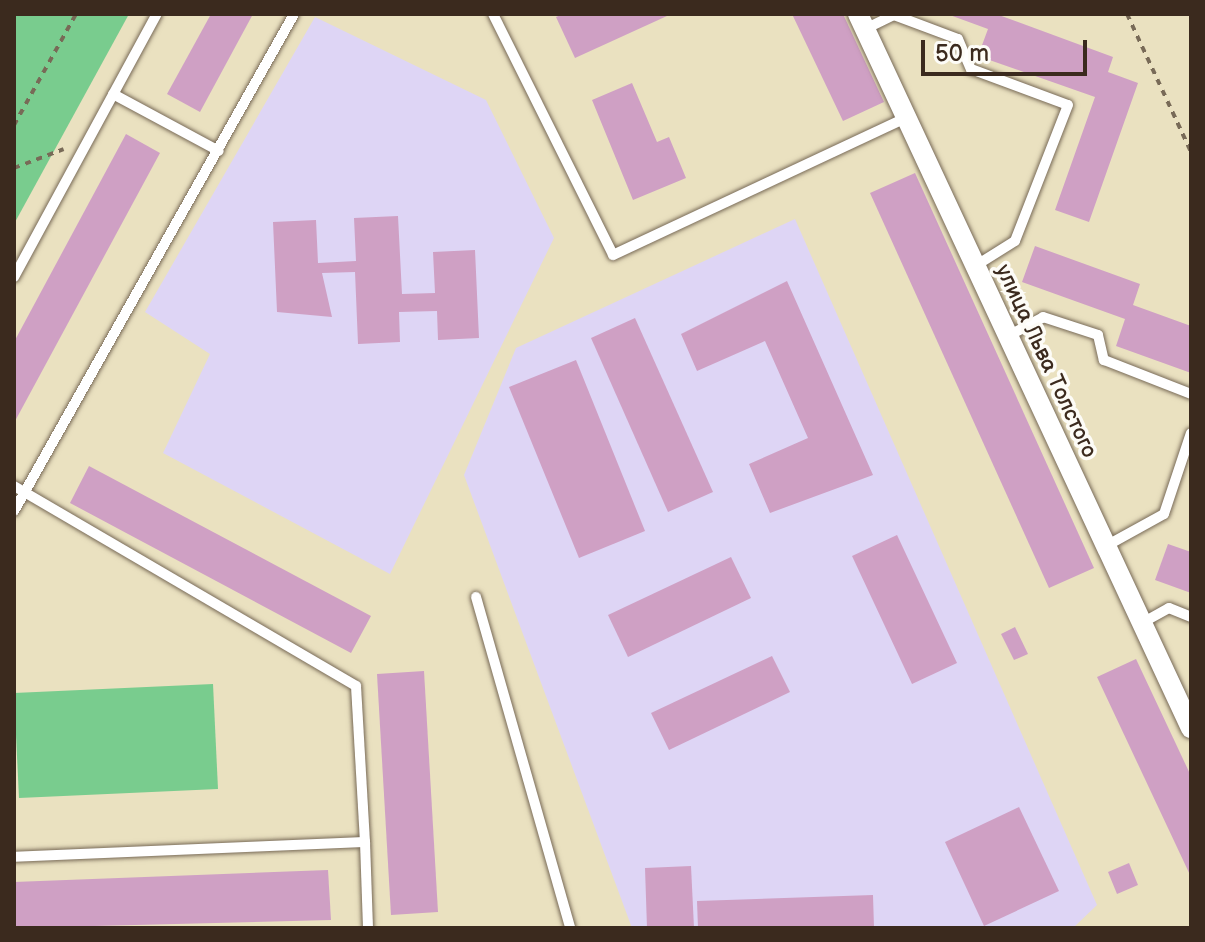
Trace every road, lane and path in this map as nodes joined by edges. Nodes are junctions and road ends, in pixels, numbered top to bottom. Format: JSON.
{"nodes":[{"id":1,"x":76,"y":14,"type":"edge"},
{"id":2,"x":157,"y":14,"type":"edge"},
{"id":3,"x":294,"y":14,"type":"edge"},
{"id":4,"x":493,"y":14,"type":"edge"},
{"id":5,"x":1127,"y":14,"type":"edge"},
{"id":6,"x":861,"y":21,"type":"edge"},
{"id":7,"x":113,"y":94,"type":"junction"},
{"id":8,"x":906,"y":118,"type":"junction"},
{"id":9,"x":14,"y":125,"type":"edge"},
{"id":10,"x":90,"y":140,"type":"junction"},
{"id":11,"x":219,"y":151,"type":"junction"},
{"id":12,"x":1191,"y":152,"type":"edge"},
{"id":13,"x":14,"y":168,"type":"edge"},
{"id":14,"x":975,"y":266,"type":"junction"},
{"id":15,"x":14,"y":277,"type":"edge"},
{"id":16,"x":1008,"y":336,"type":"junction"},
{"id":17,"x":1191,"y":394,"type":"edge"},
{"id":18,"x":1191,"y":433,"type":"edge"},
{"id":19,"x":14,"y":486,"type":"edge"},
{"id":20,"x":25,"y":492,"type":"junction"},
{"id":21,"x":14,"y":511,"type":"edge"},
{"id":22,"x":1106,"y":546,"type":"junction"},
{"id":23,"x":476,"y":597,"type":"dead end"},
{"id":24,"x":1191,"y":617,"type":"edge"},
{"id":25,"x":1142,"y":623,"type":"junction"},
{"id":26,"x":1191,"y":728,"type":"edge"},
{"id":27,"x":365,"y":842,"type":"junction"},
{"id":28,"x":14,"y":857,"type":"edge"},
{"id":29,"x":368,"y":928,"type":"edge"},
{"id":30,"x":570,"y":928,"type":"edge"}],
"edges":[{"from":1,"to":9,"type":"path"},
{"from":2,"to":7,"type":"lane"},
{"from":3,"to":11,"type":"lane"},
{"from":4,"to":8,"type":"lane"},
{"from":5,"to":12,"type":"path"},
{"from":6,"to":8,"type":"street","name":"улица Льва Толстого"},
{"from":6,"to":14,"type":"lane"},
{"from":7,"to":10,"type":"lane"},
{"from":7,"to":11,"type":"lane"},
{"from":8,"to":14,"type":"street","name":"улица Льва Толстого"},
{"from":10,"to":13,"type":"path"},
{"from":10,"to":15,"type":"lane"},
{"from":11,"to":20,"type":"lane"},
{"from":14,"to":16,"type":"street","name":"улица Льва Толстого"},
{"from":16,"to":17,"type":"lane"},
{"from":16,"to":22,"type":"street","name":"улица Льва Толстого"},
{"from":18,"to":22,"type":"lane"},
{"from":19,"to":20,"type":"lane"},
{"from":20,"to":21,"type":"lane"},
{"from":20,"to":27,"type":"lane"},
{"from":22,"to":25,"type":"street","name":"улица Льва Толстого"},
{"from":23,"to":30,"type":"lane"},
{"from":24,"to":25,"type":"lane"},
{"from":25,"to":26,"type":"street","name":"улица Льва Толстого"},
{"from":27,"to":28,"type":"lane"},
{"from":27,"to":29,"type":"lane"}]}
